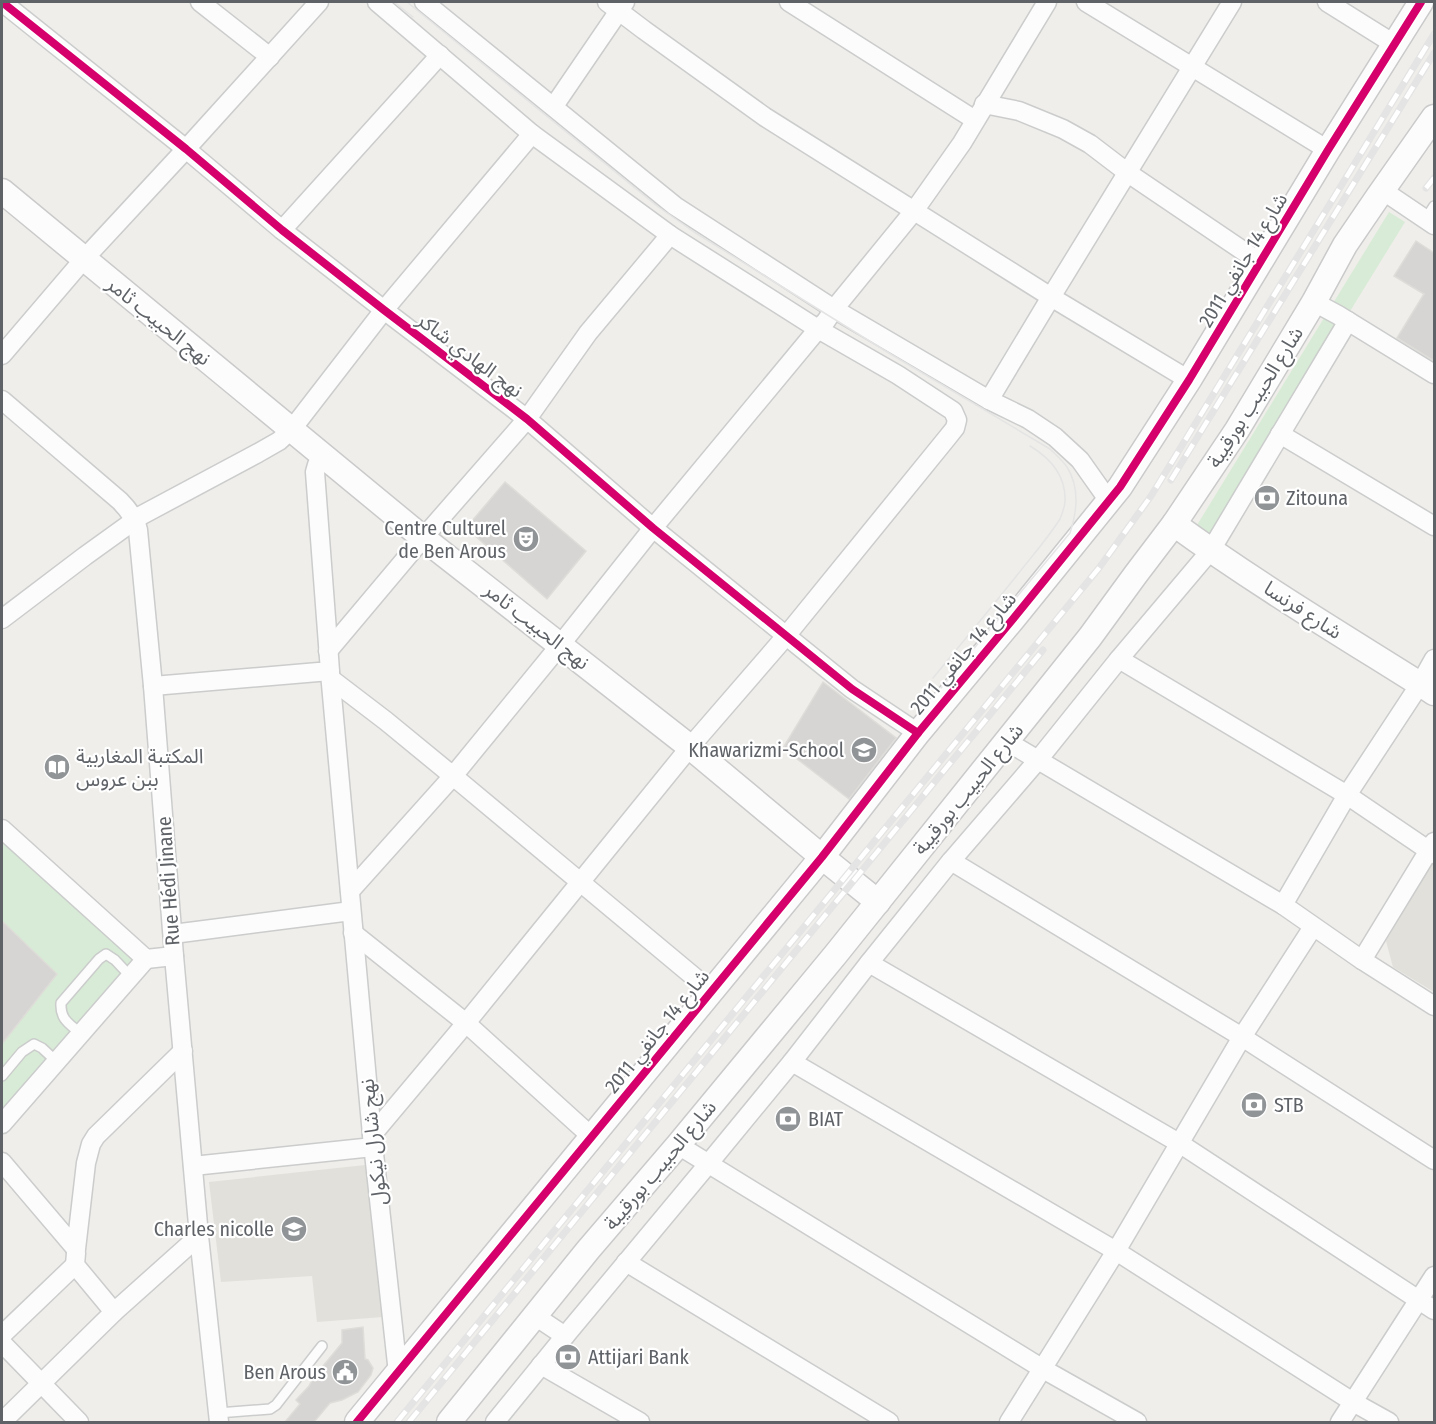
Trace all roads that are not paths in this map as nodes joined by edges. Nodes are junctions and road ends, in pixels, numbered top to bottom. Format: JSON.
{"nodes":[{"id":1,"x":2,"y":2,"type":"edge"},
{"id":2,"x":200,"y":2,"type":"edge"},
{"id":3,"x":319,"y":2,"type":"edge"},
{"id":4,"x":377,"y":2,"type":"edge"},
{"id":5,"x":424,"y":2,"type":"edge"},
{"id":6,"x":789,"y":2,"type":"edge"},
{"id":7,"x":1047,"y":2,"type":"edge"},
{"id":8,"x":1086,"y":2,"type":"edge"},
{"id":9,"x":1232,"y":2,"type":"edge"},
{"id":10,"x":1327,"y":2,"type":"edge"},
{"id":11,"x":1421,"y":2,"type":"edge"},
{"id":12,"x":617,"y":5,"type":"edge"},
{"id":13,"x":1394,"y":44,"type":"junction"},
{"id":14,"x":440,"y":55,"type":"junction"},
{"id":15,"x":270,"y":57,"type":"junction"},
{"id":16,"x":1192,"y":67,"type":"junction"},
{"id":17,"x":984,"y":104,"type":"junction"},
{"id":18,"x":554,"y":106,"type":"junction"},
{"id":19,"x":1434,"y":117,"type":"edge"},
{"id":20,"x":975,"y":120,"type":"junction"},
{"id":21,"x":532,"y":134,"type":"junction"},
{"id":22,"x":186,"y":149,"type":"junction"},
{"id":23,"x":1328,"y":150,"type":"junction"},
{"id":24,"x":1128,"y":173,"type":"junction"},
{"id":25,"x":1382,"y":190,"type":"junction"},
{"id":26,"x":2,"y":191,"type":"edge"},
{"id":27,"x":914,"y":211,"type":"junction"},
{"id":28,"x":1431,"y":217,"type":"edge"},
{"id":29,"x":282,"y":230,"type":"junction"},
{"id":30,"x":670,"y":235,"type":"junction"},
{"id":31,"x":84,"y":259,"type":"junction"},
{"id":32,"x":1261,"y":263,"type":"junction"},
{"id":33,"x":1051,"y":297,"type":"junction"},
{"id":34,"x":1314,"y":302,"type":"junction"},
{"id":35,"x":834,"y":309,"type":"junction"},
{"id":36,"x":384,"y":310,"type":"junction"},
{"id":37,"x":1348,"y":321,"type":"junction"},
{"id":38,"x":818,"y":329,"type":"junction"},
{"id":39,"x":2,"y":355,"type":"edge"},
{"id":40,"x":1434,"y":374,"type":"edge"},
{"id":41,"x":1189,"y":381,"type":"junction"},
{"id":42,"x":2,"y":399,"type":"edge"},
{"id":43,"x":990,"y":400,"type":"junction"},
{"id":44,"x":527,"y":419,"type":"junction"},
{"id":45,"x":292,"y":429,"type":"junction"},
{"id":46,"x":1280,"y":434,"type":"junction"},
{"id":47,"x":323,"y":455,"type":"junction"},
{"id":48,"x":1109,"y":501,"type":"junction"},
{"id":49,"x":135,"y":520,"type":"junction"},
{"id":50,"x":1174,"y":524,"type":"junction"},
{"id":51,"x":1434,"y":526,"type":"edge"},
{"id":52,"x":653,"y":528,"type":"junction"},
{"id":53,"x":423,"y":538,"type":"junction"},
{"id":54,"x":1211,"y":550,"type":"junction"},
{"id":55,"x":2,"y":620,"type":"edge"},
{"id":56,"x":786,"y":636,"type":"junction"},
{"id":57,"x":561,"y":644,"type":"junction"},
{"id":58,"x":328,"y":651,"type":"junction"},
{"id":59,"x":1119,"y":659,"type":"junction"},
{"id":60,"x":1434,"y":659,"type":"edge"},
{"id":61,"x":330,"y":675,"type":"junction"},
{"id":62,"x":153,"y":686,"type":"junction"},
{"id":63,"x":1427,"y":688,"type":"edge"},
{"id":64,"x":918,"y":733,"type":"junction"},
{"id":65,"x":1006,"y":741,"type":"junction"},
{"id":66,"x":690,"y":747,"type":"junction"},
{"id":67,"x":1038,"y":760,"type":"junction"},
{"id":68,"x":453,"y":776,"type":"junction"},
{"id":69,"x":1347,"y":795,"type":"junction"},
{"id":70,"x":2,"y":829,"type":"edge"},
{"id":71,"x":1433,"y":849,"type":"edge"},
{"id":72,"x":822,"y":857,"type":"junction"},
{"id":73,"x":951,"y":861,"type":"junction"},
{"id":74,"x":580,"y":883,"type":"junction"},
{"id":75,"x":350,"y":891,"type":"junction"},
{"id":76,"x":878,"y":902,"type":"junction"},
{"id":77,"x":1283,"y":905,"type":"junction"},
{"id":78,"x":351,"y":911,"type":"junction"},
{"id":79,"x":903,"y":921,"type":"junction"},
{"id":80,"x":1313,"y":927,"type":"junction"},
{"id":81,"x":353,"y":933,"type":"junction"},
{"id":82,"x":173,"y":934,"type":"junction"},
{"id":83,"x":174,"y":956,"type":"junction"},
{"id":84,"x":146,"y":959,"type":"junction"},
{"id":85,"x":1362,"y":960,"type":"junction"},
{"id":86,"x":869,"y":963,"type":"junction"},
{"id":87,"x":131,"y":977,"type":"junction"},
{"id":88,"x":711,"y":991,"type":"junction"},
{"id":89,"x":1434,"y":1006,"type":"edge"},
{"id":90,"x":466,"y":1023,"type":"junction"},
{"id":91,"x":81,"y":1034,"type":"junction"},
{"id":92,"x":1242,"y":1037,"type":"junction"},
{"id":93,"x":183,"y":1051,"type":"junction"},
{"id":94,"x":57,"y":1062,"type":"junction"},
{"id":95,"x":792,"y":1062,"type":"junction"},
{"id":96,"x":2,"y":1076,"type":"edge"},
{"id":97,"x":2,"y":1121,"type":"edge"},
{"id":98,"x":592,"y":1137,"type":"junction"},
{"id":99,"x":373,"y":1141,"type":"junction"},
{"id":100,"x":1179,"y":1143,"type":"junction"},
{"id":101,"x":678,"y":1145,"type":"junction"},
{"id":102,"x":1434,"y":1160,"type":"edge"},
{"id":103,"x":2,"y":1162,"type":"edge"},
{"id":104,"x":709,"y":1163,"type":"junction"},
{"id":105,"x":193,"y":1166,"type":"junction"},
{"id":106,"x":199,"y":1236,"type":"junction"},
{"id":107,"x":1116,"y":1251,"type":"junction"},
{"id":108,"x":76,"y":1257,"type":"junction"},
{"id":109,"x":626,"y":1262,"type":"junction"},
{"id":110,"x":1434,"y":1276,"type":"edge"},
{"id":111,"x":1427,"y":1305,"type":"edge"},
{"id":112,"x":114,"y":1312,"type":"junction"},
{"id":113,"x":535,"y":1316,"type":"junction"},
{"id":114,"x":2,"y":1335,"type":"edge"},
{"id":115,"x":565,"y":1336,"type":"junction"},
{"id":116,"x":2,"y":1343,"type":"edge"},
{"id":117,"x":322,"y":1347,"type":"dead end"},
{"id":118,"x":541,"y":1365,"type":"junction"},
{"id":119,"x":1043,"y":1369,"type":"junction"},
{"id":120,"x":398,"y":1373,"type":"junction"},
{"id":121,"x":41,"y":1383,"type":"junction"},
{"id":122,"x":1353,"y":1402,"type":"junction"},
{"id":123,"x":219,"y":1418,"type":"edge"},
{"id":124,"x":2,"y":1422,"type":"edge"},
{"id":125,"x":79,"y":1422,"type":"edge"},
{"id":126,"x":357,"y":1422,"type":"edge"},
{"id":127,"x":449,"y":1422,"type":"edge"},
{"id":128,"x":495,"y":1422,"type":"edge"},
{"id":129,"x":640,"y":1422,"type":"edge"},
{"id":130,"x":889,"y":1422,"type":"edge"},
{"id":131,"x":1009,"y":1422,"type":"edge"},
{"id":132,"x":1137,"y":1422,"type":"edge"},
{"id":133,"x":1340,"y":1422,"type":"edge"},
{"id":134,"x":1389,"y":1422,"type":"edge"}],
"edges":[{"from":1,"to":22,"type":"street","name":"نهج الهادي شاكر"},
{"from":2,"to":15,"type":"street"},
{"from":3,"to":15,"type":"street"},
{"from":4,"to":14,"type":"street"},
{"from":5,"to":18,"type":"street"},
{"from":6,"to":20,"type":"street"},
{"from":7,"to":17,"type":"street"},
{"from":8,"to":16,"type":"street"},
{"from":9,"to":16,"type":"street"},
{"from":10,"to":13,"type":"street"},
{"from":11,"to":13,"type":"street","name":"شارع 14 جانفي 2011"},
{"from":12,"to":18,"type":"street"},
{"from":12,"to":27,"type":"street"},
{"from":13,"to":23,"type":"street","name":"شارع 14 جانفي 2011"},
{"from":14,"to":21,"type":"street"},
{"from":14,"to":29,"type":"street"},
{"from":15,"to":22,"type":"street"},
{"from":16,"to":23,"type":"street"},
{"from":16,"to":24,"type":"street"},
{"from":17,"to":20,"type":"street"},
{"from":17,"to":24,"type":"street"},
{"from":18,"to":35,"type":"street"},
{"from":19,"to":25,"type":"street","name":"شارع الحبيب بورقيبة"},
{"from":20,"to":27,"type":"street"},
{"from":21,"to":30,"type":"street"},
{"from":21,"to":36,"type":"street"},
{"from":22,"to":29,"type":"street","name":"نهج الهادي شاكر"},
{"from":22,"to":31,"type":"street"},
{"from":23,"to":32,"type":"street","name":"شارع 14 جانفي 2011"},
{"from":24,"to":32,"type":"street"},
{"from":24,"to":33,"type":"street"},
{"from":25,"to":28,"type":"street"},
{"from":25,"to":34,"type":"street","name":"شارع الحبيب بورقيبة"},
{"from":26,"to":31,"type":"street","name":"نهج الحبيب ثامر"},
{"from":27,"to":33,"type":"street"},
{"from":27,"to":35,"type":"street"},
{"from":29,"to":36,"type":"street","name":"نهج الهادي شاكر"},
{"from":30,"to":38,"type":"street"},
{"from":30,"to":44,"type":"street"},
{"from":31,"to":39,"type":"street"},
{"from":31,"to":45,"type":"street","name":"نهج الحبيب ثامر"},
{"from":32,"to":41,"type":"street","name":"شارع 14 جانفي 2011"},
{"from":33,"to":41,"type":"street"},
{"from":33,"to":43,"type":"street"},
{"from":34,"to":37,"type":"street"},
{"from":34,"to":50,"type":"street","name":"شارع الحبيب بورقيبة"},
{"from":35,"to":38,"type":"street"},
{"from":35,"to":43,"type":"street"},
{"from":36,"to":44,"type":"street","name":"نهج الهادي شاكر"},
{"from":36,"to":45,"type":"street"},
{"from":37,"to":40,"type":"street"},
{"from":37,"to":46,"type":"street"},
{"from":38,"to":52,"type":"street"},
{"from":38,"to":56,"type":"street"},
{"from":41,"to":48,"type":"street","name":"شارع 14 جانفي 2011"},
{"from":42,"to":49,"type":"street"},
{"from":43,"to":48,"type":"street"},
{"from":44,"to":52,"type":"street","name":"نهج الهادي شاكر"},
{"from":44,"to":53,"type":"street"},
{"from":45,"to":47,"type":"street","name":"نهج الحبيب ثامر"},
{"from":45,"to":49,"type":"street"},
{"from":46,"to":51,"type":"street"},
{"from":46,"to":54,"type":"street"},
{"from":47,"to":53,"type":"street","name":"نهج الحبيب ثامر"},
{"from":47,"to":58,"type":"street","name":"نهج شارل نيكول"},
{"from":48,"to":64,"type":"street","name":"شارع 14 جانفي 2011"},
{"from":49,"to":55,"type":"street"},
{"from":49,"to":62,"type":"street","name":"Rue Hédi Jinane"},
{"from":50,"to":54,"type":"street","name":"شارع فرنسا"},
{"from":50,"to":65,"type":"street","name":"شارع الحبيب بورقيبة"},
{"from":52,"to":56,"type":"street","name":"نهج الهادي شاكر"},
{"from":52,"to":57,"type":"street"},
{"from":53,"to":57,"type":"street","name":"نهج الحبيب ثامر"},
{"from":53,"to":58,"type":"street"},
{"from":54,"to":59,"type":"street"},
{"from":54,"to":63,"type":"street","name":"شارع فرنسا"},
{"from":56,"to":64,"type":"street","name":"نهج الهادي شاكر"},
{"from":56,"to":66,"type":"street"},
{"from":57,"to":66,"type":"street","name":"نهج الحبيب ثامر"},
{"from":57,"to":68,"type":"street"},
{"from":58,"to":61,"type":"street","name":"نهج شارل نيكول"},
{"from":59,"to":67,"type":"street"},
{"from":59,"to":69,"type":"street"},
{"from":60,"to":63,"type":"street"},
{"from":61,"to":62,"type":"street"},
{"from":61,"to":68,"type":"street"},
{"from":61,"to":75,"type":"street","name":"نهج شارل نيكول"},
{"from":62,"to":82,"type":"street","name":"Rue Hédi Jinane"},
{"from":63,"to":69,"type":"street"},
{"from":64,"to":72,"type":"street","name":"شارع 14 جانفي 2011"},
{"from":65,"to":67,"type":"street"},
{"from":65,"to":76,"type":"street","name":"شارع الحبيب بورقيبة"},
{"from":66,"to":72,"type":"street","name":"نهج الحبيب ثامر"},
{"from":66,"to":74,"type":"street"},
{"from":67,"to":73,"type":"street"},
{"from":67,"to":77,"type":"street"},
{"from":68,"to":74,"type":"street"},
{"from":68,"to":75,"type":"street"},
{"from":69,"to":71,"type":"street"},
{"from":69,"to":77,"type":"street"},
{"from":70,"to":84,"type":"street"},
{"from":71,"to":85,"type":"street"},
{"from":72,"to":76,"type":"street","name":"نهج الحبيب ثامر"},
{"from":72,"to":88,"type":"street","name":"شارع 14 جانفي 2011"},
{"from":73,"to":79,"type":"street"},
{"from":73,"to":92,"type":"street"},
{"from":74,"to":88,"type":"street"},
{"from":74,"to":90,"type":"street"},
{"from":75,"to":78,"type":"street","name":"نهج شارل نيكول"},
{"from":76,"to":79,"type":"street"},
{"from":76,"to":101,"type":"street","name":"شارع الحبيب بورقيبة"},
{"from":77,"to":80,"type":"street"},
{"from":78,"to":81,"type":"street","name":"نهج شارل نيكول"},
{"from":78,"to":82,"type":"street"},
{"from":79,"to":86,"type":"street"},
{"from":80,"to":85,"type":"street"},
{"from":80,"to":92,"type":"street"},
{"from":81,"to":90,"type":"street"},
{"from":81,"to":99,"type":"street","name":"نهج شارل نيكول"},
{"from":82,"to":83,"type":"street","name":"Rue Hédi Jinane"},
{"from":83,"to":84,"type":"street"},
{"from":83,"to":93,"type":"street","name":"Rue Hédi Jinane"},
{"from":84,"to":87,"type":"street"},
{"from":85,"to":89,"type":"street"},
{"from":86,"to":95,"type":"street"},
{"from":86,"to":100,"type":"street"},
{"from":87,"to":91,"type":"street"},
{"from":87,"to":91,"type":"lane"},
{"from":88,"to":98,"type":"street","name":"شارع 14 جانفي 2011"},
{"from":90,"to":98,"type":"street"},
{"from":90,"to":99,"type":"street"},
{"from":91,"to":94,"type":"street"},
{"from":92,"to":100,"type":"street"},
{"from":92,"to":102,"type":"street"},
{"from":93,"to":105,"type":"street","name":"Rue Hédi Jinane"},
{"from":93,"to":108,"type":"street"},
{"from":94,"to":96,"type":"lane"},
{"from":94,"to":97,"type":"street"},
{"from":95,"to":104,"type":"street"},
{"from":95,"to":107,"type":"street"},
{"from":98,"to":120,"type":"street","name":"شارع 14 جانفي 2011"},
{"from":99,"to":105,"type":"street"},
{"from":99,"to":120,"type":"street","name":"نهج شارل نيكول"},
{"from":100,"to":107,"type":"street"},
{"from":100,"to":111,"type":"street"},
{"from":101,"to":104,"type":"street"},
{"from":101,"to":113,"type":"street","name":"شارع الحبيب بورقيبة"},
{"from":103,"to":108,"type":"street"},
{"from":104,"to":109,"type":"street"},
{"from":104,"to":119,"type":"street"},
{"from":105,"to":106,"type":"street","name":"Rue Hédi Jinane"},
{"from":106,"to":112,"type":"street"},
{"from":106,"to":123,"type":"street","name":"Rue Hédi Jinane"},
{"from":107,"to":119,"type":"street"},
{"from":107,"to":122,"type":"street"},
{"from":108,"to":112,"type":"street"},
{"from":108,"to":114,"type":"street"},
{"from":109,"to":115,"type":"street"},
{"from":109,"to":130,"type":"street"},
{"from":110,"to":111,"type":"street"},
{"from":111,"to":122,"type":"street"},
{"from":112,"to":121,"type":"street"},
{"from":113,"to":115,"type":"street"},
{"from":113,"to":127,"type":"street","name":"شارع الحبيب بورقيبة"},
{"from":115,"to":118,"type":"street"},
{"from":116,"to":121,"type":"street"},
{"from":117,"to":123,"type":"lane"},
{"from":118,"to":128,"type":"street"},
{"from":118,"to":129,"type":"street"},
{"from":119,"to":131,"type":"street"},
{"from":119,"to":132,"type":"street"},
{"from":120,"to":126,"type":"street","name":"شارع 14 جانفي 2011"},
{"from":121,"to":124,"type":"street"},
{"from":121,"to":125,"type":"street"},
{"from":122,"to":133,"type":"street"},
{"from":122,"to":134,"type":"street"}]}
